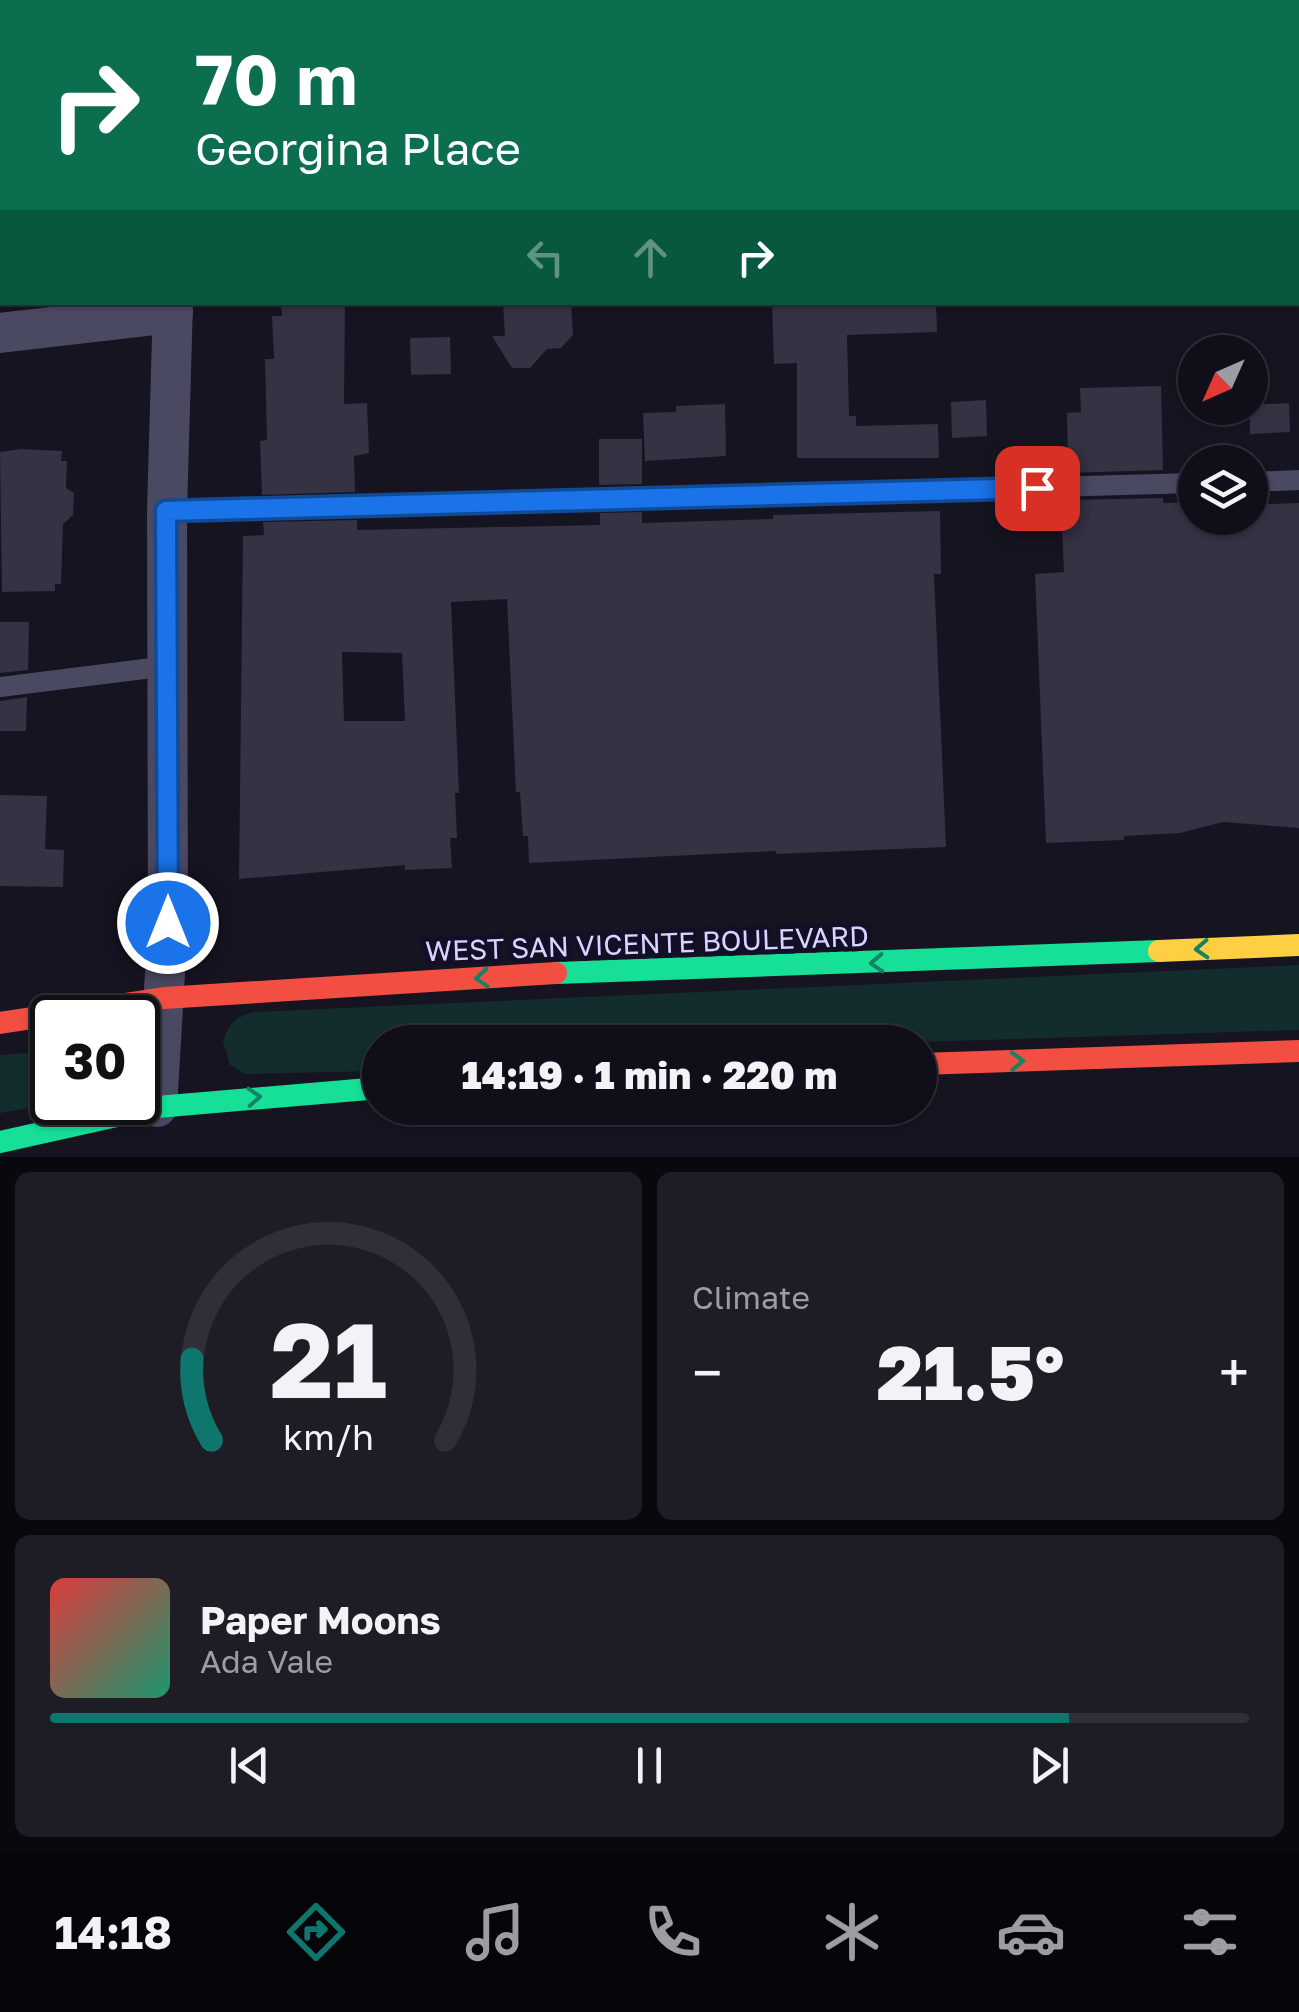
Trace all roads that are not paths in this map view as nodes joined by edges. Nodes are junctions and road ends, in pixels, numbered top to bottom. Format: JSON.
{"nodes":[{"id":1,"x":173,"y":308,"type":"edge"},
{"id":2,"x":0,"y":333,"type":"edge"},
{"id":3,"x":1299,"y":480,"type":"edge"},
{"id":4,"x":1268,"y":481,"type":"edge"},
{"id":5,"x":1178,"y":483,"type":"edge"},
{"id":6,"x":166,"y":511,"type":"junction"},
{"id":7,"x":168,"y":666,"type":"junction"},
{"id":8,"x":0,"y":687,"type":"edge"},
{"id":9,"x":1299,"y":945,"type":"edge"},
{"id":10,"x":164,"y":998,"type":"junction"},
{"id":11,"x":0,"y":1023,"type":"edge"},
{"id":12,"x":160,"y":1050,"type":"edge"},
{"id":13,"x":1299,"y":1051,"type":"edge"},
{"id":14,"x":937,"y":1063,"type":"edge"},
{"id":15,"x":362,"y":1090,"type":"edge"},
{"id":16,"x":160,"y":1114,"type":"edge"},
{"id":17,"x":98,"y":1125,"type":"edge"},
{"id":18,"x":0,"y":1142,"type":"edge"}],
"edges":[{"from":1,"to":2,"type":"street"},
{"from":1,"to":6,"type":"street"},
{"from":3,"to":4,"type":"lane"},
{"from":5,"to":6,"type":"lane"},
{"from":6,"to":7,"type":"street"},
{"from":7,"to":8,"type":"lane"},
{"from":7,"to":10,"type":"street"},
{"from":9,"to":10,"type":"main road","name":"WEST SAN VICENTE BOULEVARD","one_way":true},
{"from":10,"to":11,"type":"main road","name":"WEST SAN VICENTE BOULEVARD"},
{"from":10,"to":12,"type":"street"},
{"from":14,"to":13,"type":"main road","one_way":true},
{"from":16,"to":15,"type":"main road","one_way":true},
{"from":17,"to":18,"type":"main road"}]}
